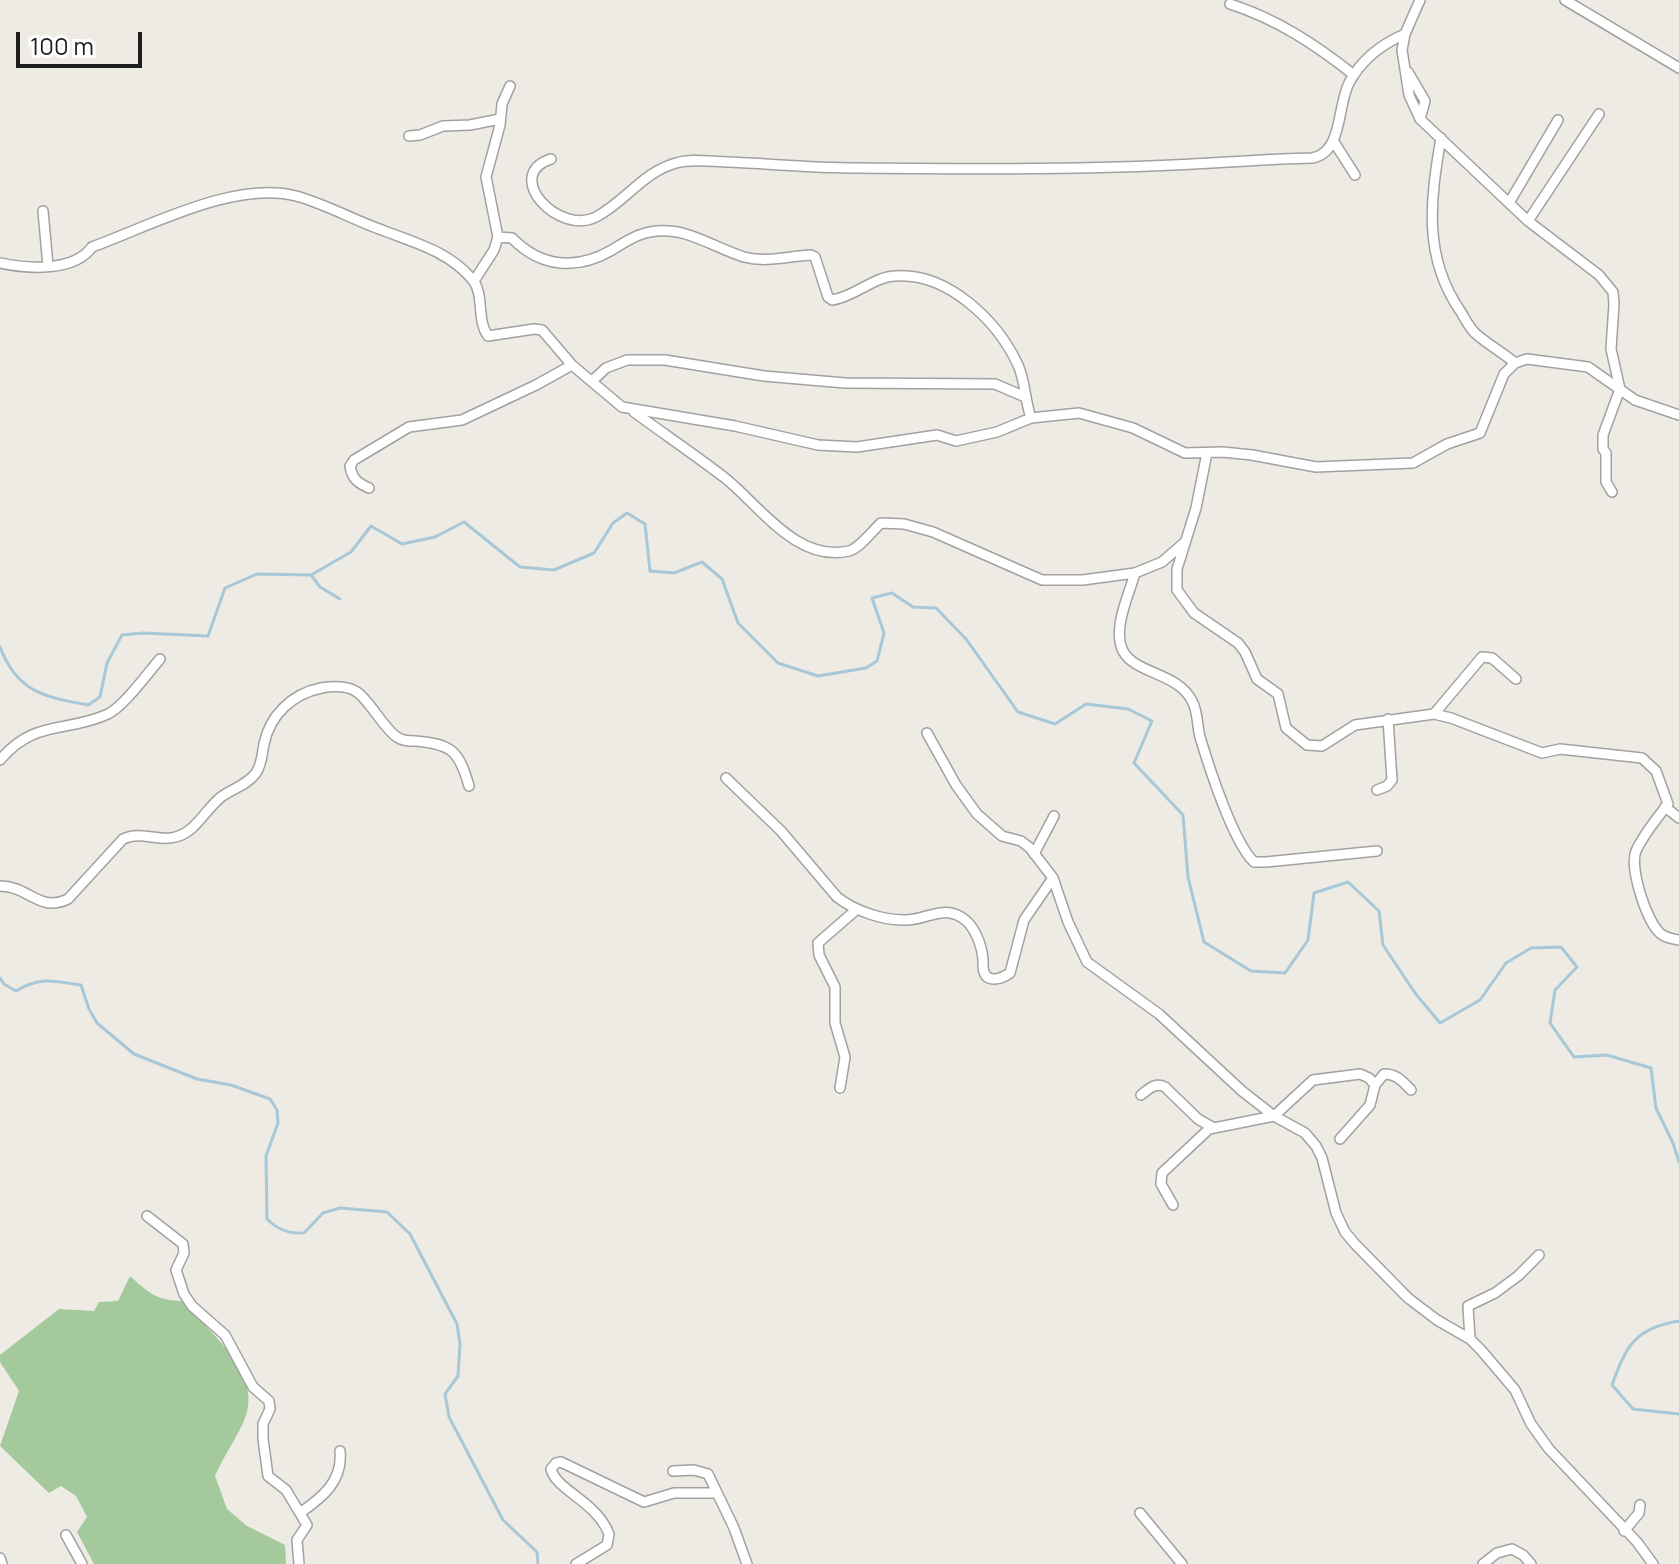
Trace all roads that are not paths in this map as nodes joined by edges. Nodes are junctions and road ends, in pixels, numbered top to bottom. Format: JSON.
{"nodes":[{"id":1,"x":1420,"y":0,"type":"edge"},
{"id":2,"x":1565,"y":0,"type":"edge"},
{"id":3,"x":1230,"y":4,"type":"dead end"},
{"id":4,"x":1405,"y":34,"type":"junction"},
{"id":5,"x":1679,"y":68,"type":"edge"},
{"id":6,"x":1354,"y":75,"type":"junction"},
{"id":7,"x":510,"y":86,"type":"dead end"},
{"id":8,"x":1599,"y":114,"type":"dead end"},
{"id":9,"x":500,"y":119,"type":"junction"},
{"id":10,"x":1558,"y":120,"type":"dead end"},
{"id":11,"x":409,"y":136,"type":"dead end"},
{"id":12,"x":1441,"y":138,"type":"junction"},
{"id":13,"x":1334,"y":142,"type":"junction"},
{"id":14,"x":551,"y":159,"type":"dead end"},
{"id":15,"x":1355,"y":175,"type":"dead end"},
{"id":16,"x":1509,"y":203,"type":"junction"},
{"id":17,"x":43,"y":211,"type":"dead end"},
{"id":18,"x":1528,"y":221,"type":"junction"},
{"id":19,"x":498,"y":237,"type":"junction"},
{"id":20,"x":0,"y":263,"type":"edge"},
{"id":21,"x":48,"y":266,"type":"junction"},
{"id":22,"x":474,"y":281,"type":"junction"},
{"id":23,"x":1515,"y":363,"type":"junction"},
{"id":24,"x":572,"y":365,"type":"junction"},
{"id":25,"x":592,"y":381,"type":"junction"},
{"id":26,"x":1620,"y":389,"type":"junction"},
{"id":27,"x":1023,"y":396,"type":"junction"},
{"id":28,"x":632,"y":410,"type":"junction"},
{"id":29,"x":1679,"y":415,"type":"edge"},
{"id":30,"x":1031,"y":418,"type":"junction"},
{"id":31,"x":1207,"y":453,"type":"junction"},
{"id":32,"x":369,"y":488,"type":"dead end"},
{"id":33,"x":1612,"y":492,"type":"dead end"},
{"id":34,"x":1187,"y":541,"type":"junction"},
{"id":35,"x":1135,"y":573,"type":"junction"},
{"id":36,"x":160,"y":659,"type":"dead end"},
{"id":37,"x":1516,"y":679,"type":"dead end"},
{"id":38,"x":1434,"y":714,"type":"junction"},
{"id":39,"x":1388,"y":719,"type":"junction"},
{"id":40,"x":927,"y":733,"type":"dead end"},
{"id":41,"x":0,"y":760,"type":"edge"},
{"id":42,"x":726,"y":778,"type":"dead end"},
{"id":43,"x":469,"y":786,"type":"dead end"},
{"id":44,"x":1377,"y":790,"type":"dead end"},
{"id":45,"x":1667,"y":805,"type":"junction"},
{"id":46,"x":1679,"y":808,"type":"edge"},
{"id":47,"x":1054,"y":816,"type":"dead end"},
{"id":48,"x":1679,"y":818,"type":"edge"},
{"id":49,"x":1377,"y":851,"type":"dead end"},
{"id":50,"x":1034,"y":854,"type":"junction"},
{"id":51,"x":1053,"y":878,"type":"junction"},
{"id":52,"x":0,"y":886,"type":"edge"},
{"id":53,"x":857,"y":909,"type":"junction"},
{"id":54,"x":1679,"y":940,"type":"edge"},
{"id":55,"x":1375,"y":1085,"type":"junction"},
{"id":56,"x":840,"y":1088,"type":"dead end"},
{"id":57,"x":1411,"y":1090,"type":"dead end"},
{"id":58,"x":1141,"y":1095,"type":"dead end"},
{"id":59,"x":1274,"y":1116,"type":"junction"},
{"id":60,"x":1212,"y":1127,"type":"junction"},
{"id":61,"x":1340,"y":1139,"type":"dead end"},
{"id":62,"x":1173,"y":1205,"type":"dead end"},
{"id":63,"x":147,"y":1216,"type":"dead end"},
{"id":64,"x":1539,"y":1255,"type":"dead end"},
{"id":65,"x":1470,"y":1339,"type":"junction"},
{"id":66,"x":340,"y":1451,"type":"dead end"},
{"id":67,"x":673,"y":1471,"type":"dead end"},
{"id":68,"x":717,"y":1493,"type":"junction"},
{"id":69,"x":1640,"y":1505,"type":"dead end"},
{"id":70,"x":300,"y":1513,"type":"junction"},
{"id":71,"x":1140,"y":1513,"type":"dead end"},
{"id":72,"x":1624,"y":1531,"type":"junction"},
{"id":73,"x":66,"y":1535,"type":"dead end"},
{"id":74,"x":0,"y":1558,"type":"edge"},
{"id":75,"x":2,"y":1564,"type":"edge"},
{"id":76,"x":82,"y":1564,"type":"edge"},
{"id":77,"x":299,"y":1564,"type":"edge"},
{"id":78,"x":576,"y":1564,"type":"edge"},
{"id":79,"x":747,"y":1564,"type":"edge"},
{"id":80,"x":1182,"y":1564,"type":"edge"},
{"id":81,"x":1483,"y":1564,"type":"edge"},
{"id":82,"x":1531,"y":1564,"type":"edge"},
{"id":83,"x":1653,"y":1564,"type":"edge"}],
"edges":[{"from":1,"to":4,"type":"street"},
{"from":2,"to":5,"type":"street"},
{"from":3,"to":6,"type":"street"},
{"from":4,"to":6,"type":"street"},
{"from":4,"to":12,"type":"street"},
{"from":6,"to":13,"type":"street"},
{"from":7,"to":9,"type":"street"},
{"from":8,"to":18,"type":"street"},
{"from":9,"to":11,"type":"street"},
{"from":9,"to":19,"type":"street"},
{"from":10,"to":16,"type":"street"},
{"from":12,"to":16,"type":"street"},
{"from":12,"to":23,"type":"street"},
{"from":13,"to":14,"type":"street"},
{"from":13,"to":15,"type":"street"},
{"from":16,"to":18,"type":"street"},
{"from":17,"to":21,"type":"street"},
{"from":18,"to":26,"type":"street"},
{"from":19,"to":22,"type":"street"},
{"from":19,"to":27,"type":"street"},
{"from":20,"to":21,"type":"street"},
{"from":21,"to":22,"type":"street"},
{"from":22,"to":24,"type":"street"},
{"from":23,"to":26,"type":"street"},
{"from":23,"to":31,"type":"street"},
{"from":24,"to":25,"type":"street"},
{"from":24,"to":32,"type":"street"},
{"from":25,"to":27,"type":"street"},
{"from":25,"to":28,"type":"street"},
{"from":26,"to":29,"type":"street"},
{"from":26,"to":33,"type":"street"},
{"from":27,"to":30,"type":"street"},
{"from":28,"to":30,"type":"street"},
{"from":28,"to":35,"type":"street"},
{"from":30,"to":31,"type":"street"},
{"from":31,"to":34,"type":"street"},
{"from":34,"to":35,"type":"street"},
{"from":34,"to":39,"type":"street"},
{"from":35,"to":49,"type":"street"},
{"from":36,"to":41,"type":"street"},
{"from":37,"to":38,"type":"street"},
{"from":38,"to":39,"type":"street"},
{"from":38,"to":45,"type":"street"},
{"from":39,"to":44,"type":"street"},
{"from":40,"to":50,"type":"street"},
{"from":42,"to":53,"type":"street"},
{"from":43,"to":52,"type":"street"},
{"from":45,"to":46,"type":"street"},
{"from":45,"to":48,"type":"street"},
{"from":45,"to":54,"type":"street"},
{"from":47,"to":50,"type":"street"},
{"from":50,"to":51,"type":"street"},
{"from":51,"to":53,"type":"street"},
{"from":51,"to":59,"type":"street"},
{"from":53,"to":56,"type":"street"},
{"from":55,"to":57,"type":"street"},
{"from":55,"to":59,"type":"street"},
{"from":55,"to":61,"type":"street"},
{"from":58,"to":60,"type":"street"},
{"from":59,"to":60,"type":"street"},
{"from":59,"to":65,"type":"street"},
{"from":60,"to":62,"type":"street"},
{"from":63,"to":70,"type":"street"},
{"from":64,"to":65,"type":"street"},
{"from":65,"to":72,"type":"street"},
{"from":66,"to":70,"type":"street"},
{"from":67,"to":68,"type":"street"},
{"from":68,"to":78,"type":"street"},
{"from":68,"to":79,"type":"street"},
{"from":69,"to":72,"type":"street"},
{"from":70,"to":77,"type":"street"},
{"from":71,"to":80,"type":"street"},
{"from":72,"to":83,"type":"street"},
{"from":73,"to":76,"type":"street"},
{"from":74,"to":75,"type":"street"},
{"from":81,"to":82,"type":"street"}]}
